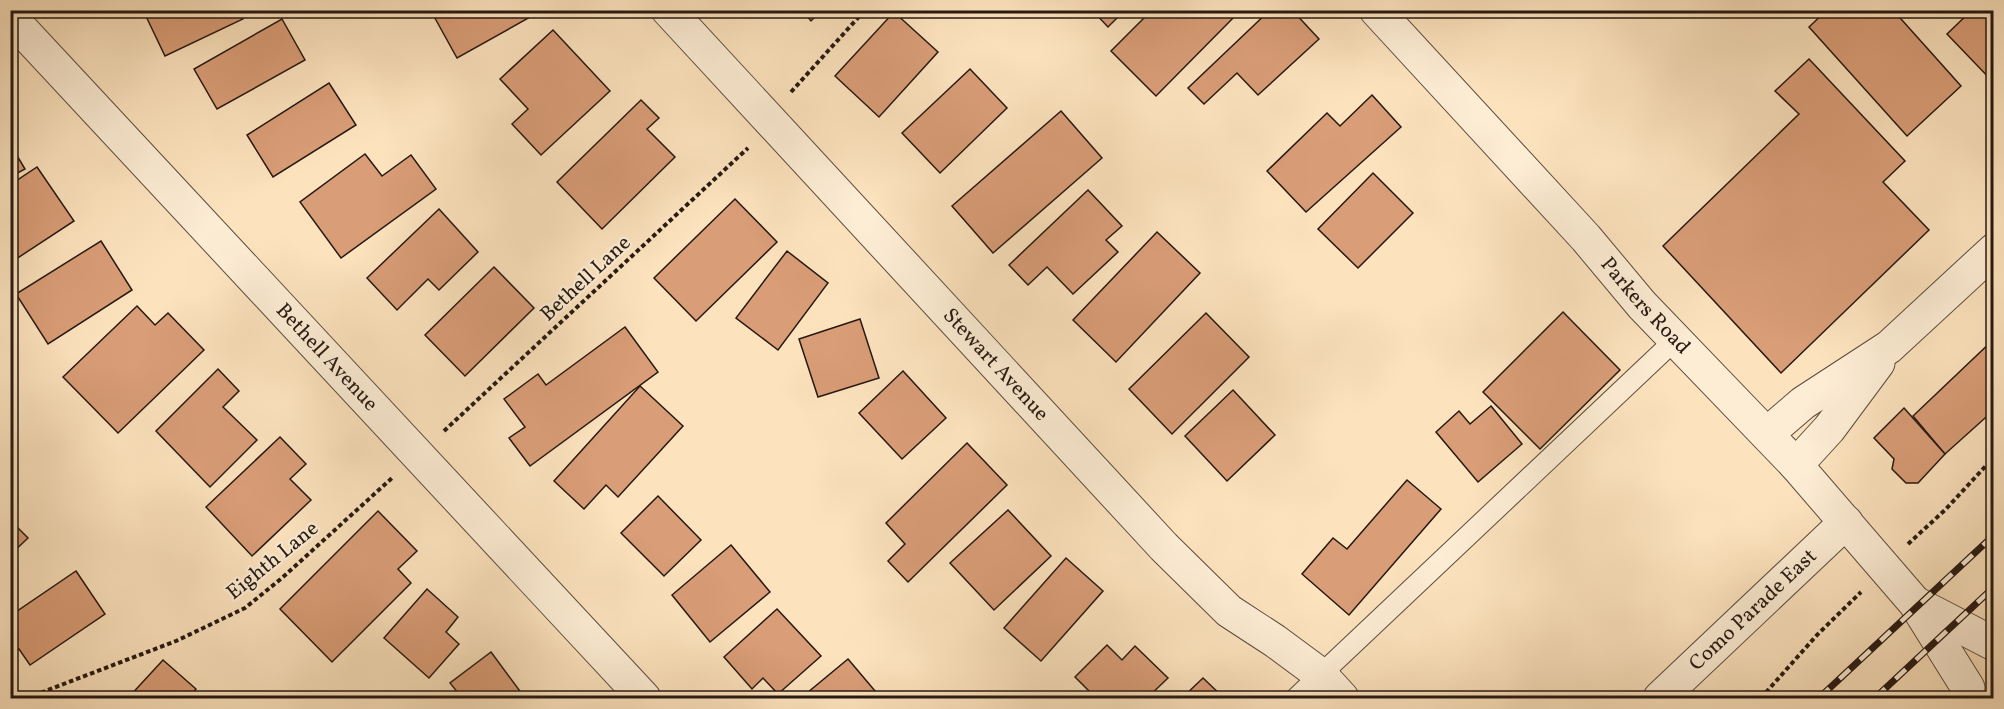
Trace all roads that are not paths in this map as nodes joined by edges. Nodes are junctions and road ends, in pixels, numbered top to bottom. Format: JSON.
{"nodes":[{"id":1,"x":668,"y":10,"type":"edge"},
{"id":2,"x":1376,"y":10,"type":"edge"},
{"id":3,"x":10,"y":17,"type":"edge"},
{"id":4,"x":1994,"y":250,"type":"edge"},
{"id":5,"x":1675,"y":340,"type":"junction"},
{"id":6,"x":1889,"y":347,"type":"junction"},
{"id":7,"x":1767,"y":434,"type":"junction"},
{"id":8,"x":1797,"y":465,"type":"junction"},
{"id":9,"x":1846,"y":522,"type":"junction"},
{"id":10,"x":1915,"y":603,"type":"junction"},
{"id":11,"x":1994,"y":644,"type":"edge"},
{"id":12,"x":1994,"y":654,"type":"edge"},
{"id":13,"x":1331,"y":687,"type":"edge"},
{"id":14,"x":1968,"y":693,"type":"edge"},
{"id":15,"x":644,"y":699,"type":"edge"},
{"id":16,"x":1296,"y":699,"type":"edge"},
{"id":17,"x":1660,"y":699,"type":"edge"}],
"edges":[{"from":1,"to":13,"type":"street","name":"Stewart Avenue"},
{"from":2,"to":5,"type":"street","name":"Parkers Road"},
{"from":3,"to":15,"type":"street","name":"Bethell Avenue"},
{"from":4,"to":6,"type":"street"},
{"from":5,"to":7,"type":"street","name":"Parkers Road"},
{"from":5,"to":13,"type":"lane"},
{"from":6,"to":7,"type":"street"},
{"from":6,"to":8,"type":"street"},
{"from":7,"to":8,"type":"street","name":"Parkers Road"},
{"from":8,"to":9,"type":"street","name":"Parkers Road"},
{"from":9,"to":10,"type":"street","name":"Parkers Road"},
{"from":9,"to":17,"type":"street","name":"Como Parade East"},
{"from":10,"to":11,"type":"street","name":"Parkers Road"},
{"from":10,"to":14,"type":"street","name":"Parkers Road"},
{"from":12,"to":14,"type":"street"},
{"from":13,"to":16,"type":"lane"}]}
